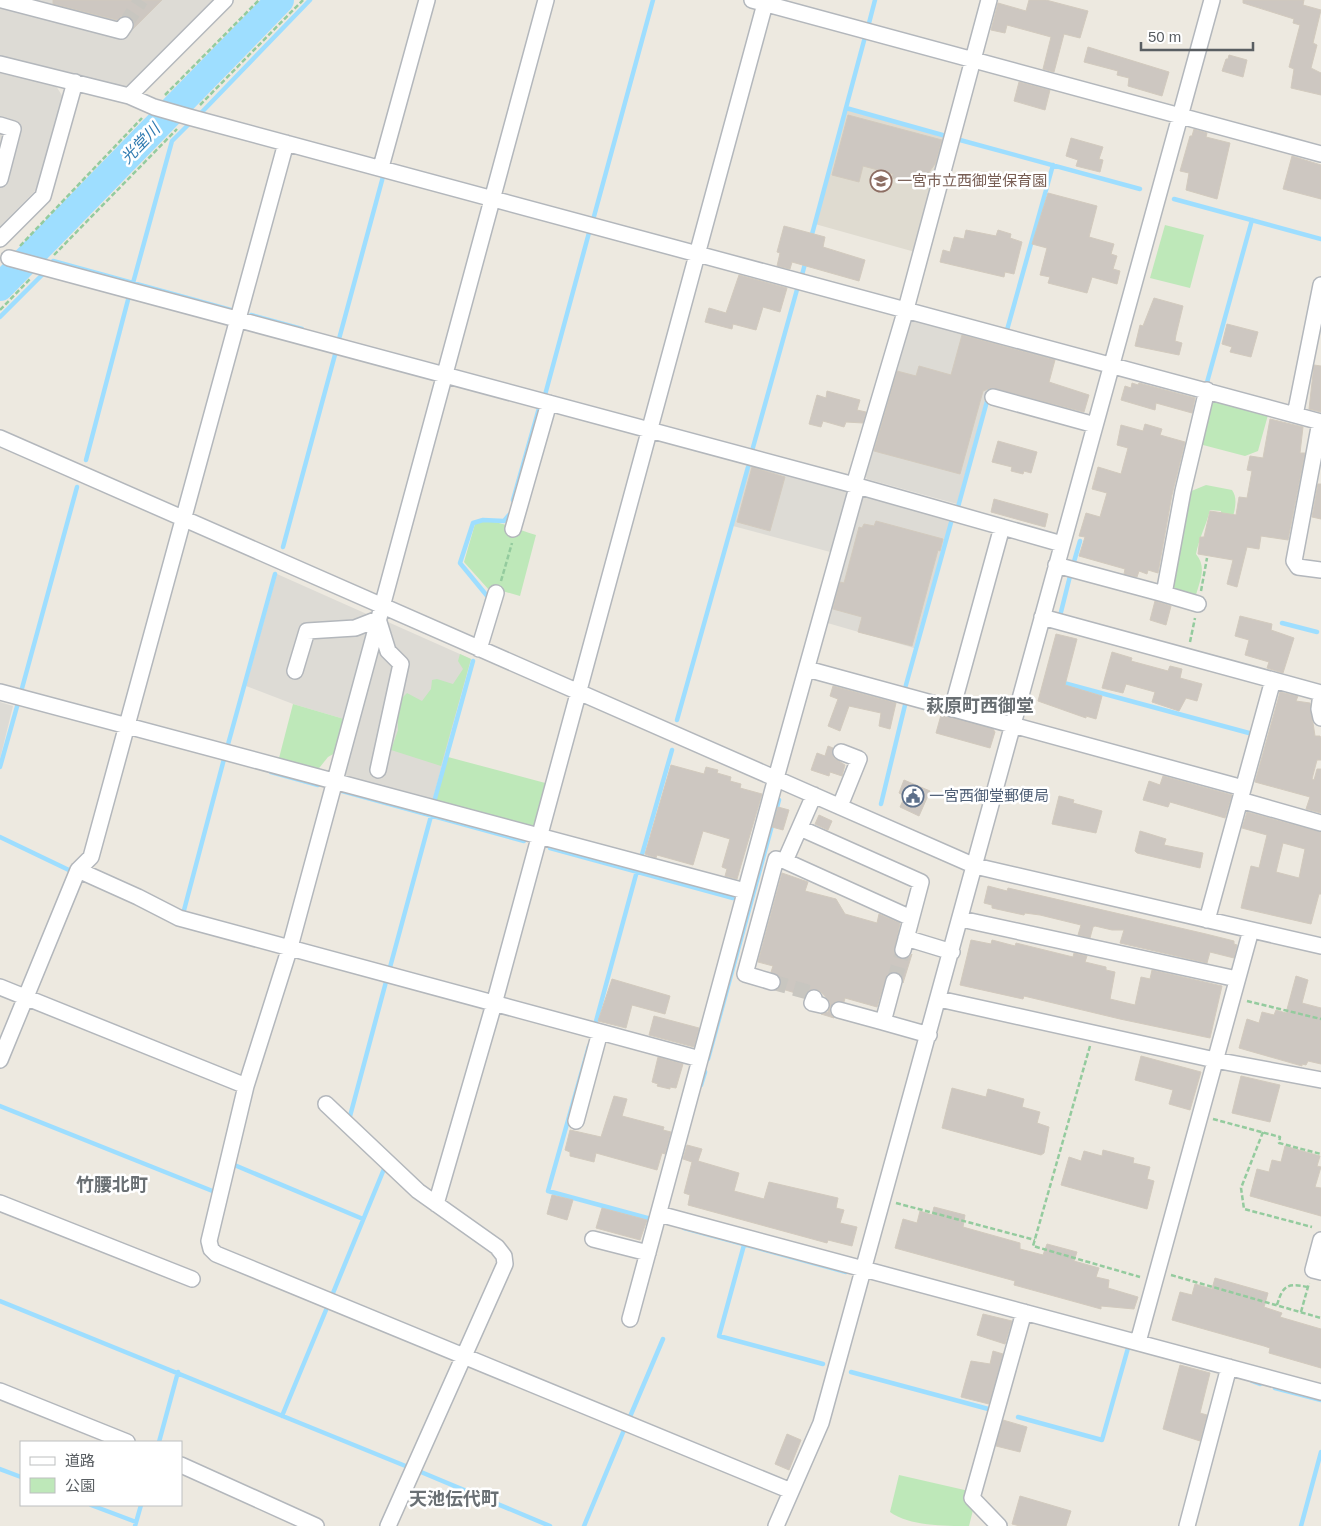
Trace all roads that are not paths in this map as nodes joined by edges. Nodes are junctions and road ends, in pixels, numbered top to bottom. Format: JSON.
{"nodes":[{"id":1,"x":2,"y":0,"type":"edge"},
{"id":2,"x":226,"y":0,"type":"edge"},
{"id":3,"x":426,"y":0,"type":"edge"},
{"id":4,"x":546,"y":0,"type":"edge"},
{"id":5,"x":989,"y":0,"type":"edge"},
{"id":6,"x":1212,"y":0,"type":"edge"},
{"id":7,"x":761,"y":1,"type":"edge"},
{"id":8,"x":125,"y":25,"type":"dead end"},
{"id":9,"x":973,"y":59,"type":"junction"},
{"id":10,"x":0,"y":64,"type":"edge"},
{"id":11,"x":75,"y":82,"type":"junction"},
{"id":12,"x":129,"y":96,"type":"junction"},
{"id":13,"x":1179,"y":116,"type":"junction"},
{"id":14,"x":0,"y":125,"type":"edge"},
{"id":15,"x":286,"y":143,"type":"junction"},
{"id":16,"x":1321,"y":154,"type":"edge"},
{"id":17,"x":381,"y":167,"type":"junction"},
{"id":18,"x":0,"y":178,"type":"edge"},
{"id":19,"x":492,"y":197,"type":"junction"},
{"id":20,"x":0,"y":239,"type":"edge"},
{"id":21,"x":699,"y":253,"type":"junction"},
{"id":22,"x":9,"y":258,"type":"road end"},
{"id":23,"x":1321,"y":286,"type":"edge"},
{"id":24,"x":906,"y":309,"type":"junction"},
{"id":25,"x":238,"y":319,"type":"junction"},
{"id":26,"x":1315,"y":346,"type":"edge"},
{"id":27,"x":1111,"y":365,"type":"junction"},
{"id":28,"x":445,"y":375,"type":"junction"},
{"id":29,"x":1207,"y":390,"type":"junction"},
{"id":30,"x":993,"y":397,"type":"dead end"},
{"id":31,"x":549,"y":403,"type":"junction"},
{"id":32,"x":1295,"y":415,"type":"junction"},
{"id":33,"x":1320,"y":422,"type":"edge"},
{"id":34,"x":1094,"y":425,"type":"junction"},
{"id":35,"x":649,"y":430,"type":"junction"},
{"id":36,"x":0,"y":438,"type":"edge"},
{"id":37,"x":854,"y":485,"type":"junction"},
{"id":38,"x":185,"y":519,"type":"junction"},
{"id":39,"x":1002,"y":527,"type":"junction"},
{"id":40,"x":513,"y":529,"type":"road end"},
{"id":41,"x":1062,"y":544,"type":"junction"},
{"id":42,"x":1056,"y":565,"type":"junction"},
{"id":43,"x":1321,"y":570,"type":"edge"},
{"id":44,"x":496,"y":593,"type":"road end"},
{"id":45,"x":1164,"y":594,"type":"junction"},
{"id":46,"x":1198,"y":604,"type":"dead end"},
{"id":47,"x":380,"y":612,"type":"junction"},
{"id":48,"x":1042,"y":617,"type":"junction"},
{"id":49,"x":479,"y":649,"type":"junction"},
{"id":50,"x":807,"y":669,"type":"junction"},
{"id":51,"x":296,"y":671,"type":"dead end"},
{"id":52,"x":1273,"y":680,"type":"junction"},
{"id":53,"x":0,"y":692,"type":"edge"},
{"id":54,"x":579,"y":692,"type":"junction"},
{"id":55,"x":1321,"y":694,"type":"edge"},
{"id":56,"x":952,"y":709,"type":"junction"},
{"id":57,"x":1321,"y":718,"type":"edge"},
{"id":58,"x":1012,"y":725,"type":"junction"},
{"id":59,"x":128,"y":728,"type":"junction"},
{"id":60,"x":841,"y":752,"type":"dead end"},
{"id":61,"x":378,"y":770,"type":"dead end"},
{"id":62,"x":776,"y":778,"type":"junction"},
{"id":63,"x":334,"y":782,"type":"junction"},
{"id":64,"x":1241,"y":794,"type":"junction"},
{"id":65,"x":814,"y":795,"type":"junction"},
{"id":66,"x":840,"y":806,"type":"junction"},
{"id":67,"x":1321,"y":823,"type":"edge"},
{"id":68,"x":800,"y":828,"type":"junction"},
{"id":69,"x":538,"y":837,"type":"junction"},
{"id":70,"x":785,"y":861,"type":"junction"},
{"id":71,"x":975,"y":866,"type":"junction"},
{"id":72,"x":78,"y":870,"type":"junction"},
{"id":73,"x":745,"y":892,"type":"junction"},
{"id":74,"x":911,"y":918,"type":"junction"},
{"id":75,"x":961,"y":919,"type":"junction"},
{"id":76,"x":1207,"y":920,"type":"junction"},
{"id":77,"x":1251,"y":930,"type":"junction"},
{"id":78,"x":1321,"y":946,"type":"edge"},
{"id":79,"x":290,"y":947,"type":"junction"},
{"id":80,"x":952,"y":952,"type":"junction"},
{"id":81,"x":1237,"y":980,"type":"junction"},
{"id":82,"x":894,"y":981,"type":"tunnel mouth"},
{"id":83,"x":772,"y":982,"type":"tunnel mouth"},
{"id":84,"x":0,"y":987,"type":"edge"},
{"id":85,"x":26,"y":997,"type":"junction"},
{"id":86,"x":939,"y":999,"type":"junction"},
{"id":87,"x":494,"y":1004,"type":"junction"},
{"id":88,"x":839,"y":1010,"type":"dead end"},
{"id":89,"x":883,"y":1022,"type":"junction"},
{"id":90,"x":600,"y":1032,"type":"junction"},
{"id":91,"x":929,"y":1035,"type":"junction"},
{"id":92,"x":700,"y":1059,"type":"junction"},
{"id":93,"x":0,"y":1060,"type":"edge"},
{"id":94,"x":1215,"y":1060,"type":"junction"},
{"id":95,"x":1321,"y":1080,"type":"edge"},
{"id":96,"x":246,"y":1086,"type":"junction"},
{"id":97,"x":326,"y":1104,"type":"dead end"},
{"id":98,"x":576,"y":1121,"type":"dead end"},
{"id":99,"x":0,"y":1203,"type":"edge"},
{"id":100,"x":436,"y":1204,"type":"junction"},
{"id":101,"x":658,"y":1214,"type":"junction"},
{"id":102,"x":593,"y":1239,"type":"dead end"},
{"id":103,"x":1321,"y":1240,"type":"edge"},
{"id":104,"x":648,"y":1253,"type":"junction"},
{"id":105,"x":864,"y":1268,"type":"junction"},
{"id":106,"x":1317,"y":1271,"type":"edge"},
{"id":107,"x":192,"y":1279,"type":"dead end"},
{"id":108,"x":1024,"y":1312,"type":"junction"},
{"id":109,"x":630,"y":1319,"type":"dead end"},
{"id":110,"x":1138,"y":1342,"type":"junction"},
{"id":111,"x":464,"y":1357,"type":"junction"},
{"id":112,"x":1229,"y":1367,"type":"junction"},
{"id":113,"x":0,"y":1390,"type":"edge"},
{"id":114,"x":1321,"y":1392,"type":"edge"},
{"id":115,"x":125,"y":1441,"type":"edge"},
{"id":116,"x":182,"y":1465,"type":"edge"},
{"id":117,"x":791,"y":1491,"type":"junction"},
{"id":118,"x":316,"y":1526,"type":"edge"},
{"id":119,"x":388,"y":1526,"type":"edge"},
{"id":120,"x":776,"y":1526,"type":"edge"},
{"id":121,"x":999,"y":1526,"type":"edge"},
{"id":122,"x":1187,"y":1526,"type":"edge"}],
"edges":[{"from":1,"to":8,"type":"street"},
{"from":2,"to":12,"type":"street"},
{"from":3,"to":17,"type":"street"},
{"from":4,"to":19,"type":"street"},
{"from":5,"to":9,"type":"street"},
{"from":6,"to":13,"type":"street"},
{"from":7,"to":9,"type":"street"},
{"from":7,"to":21,"type":"street"},
{"from":9,"to":13,"type":"street"},
{"from":9,"to":24,"type":"street"},
{"from":10,"to":11,"type":"street"},
{"from":11,"to":12,"type":"street"},
{"from":11,"to":20,"type":"street"},
{"from":12,"to":15,"type":"street"},
{"from":13,"to":16,"type":"street"},
{"from":13,"to":27,"type":"street"},
{"from":14,"to":18,"type":"street"},
{"from":15,"to":17,"type":"street"},
{"from":15,"to":25,"type":"street"},
{"from":17,"to":19,"type":"street"},
{"from":19,"to":21,"type":"street"},
{"from":19,"to":28,"type":"street"},
{"from":21,"to":24,"type":"street"},
{"from":21,"to":35,"type":"street"},
{"from":22,"to":25,"type":"street"},
{"from":23,"to":26,"type":"street"},
{"from":24,"to":27,"type":"street"},
{"from":24,"to":37,"type":"street"},
{"from":25,"to":28,"type":"street"},
{"from":25,"to":38,"type":"street"},
{"from":26,"to":32,"type":"street"},
{"from":27,"to":29,"type":"street"},
{"from":27,"to":34,"type":"street"},
{"from":28,"to":31,"type":"street"},
{"from":28,"to":47,"type":"street"},
{"from":29,"to":32,"type":"street"},
{"from":29,"to":45,"type":"street"},
{"from":30,"to":34,"type":"street"},
{"from":31,"to":35,"type":"street"},
{"from":31,"to":40,"type":"street"},
{"from":32,"to":33,"type":"street"},
{"from":33,"to":43,"type":"street"},
{"from":34,"to":41,"type":"street"},
{"from":35,"to":37,"type":"street"},
{"from":35,"to":54,"type":"street"},
{"from":36,"to":38,"type":"street"},
{"from":37,"to":39,"type":"street"},
{"from":37,"to":50,"type":"street"},
{"from":38,"to":47,"type":"street"},
{"from":38,"to":59,"type":"street"},
{"from":39,"to":41,"type":"street"},
{"from":39,"to":56,"type":"street"},
{"from":41,"to":42,"type":"street"},
{"from":42,"to":45,"type":"street"},
{"from":42,"to":48,"type":"street"},
{"from":44,"to":49,"type":"street"},
{"from":45,"to":46,"type":"street"},
{"from":47,"to":49,"type":"street"},
{"from":47,"to":51,"type":"street"},
{"from":47,"to":61,"type":"street"},
{"from":47,"to":63,"type":"street"},
{"from":48,"to":52,"type":"street"},
{"from":48,"to":58,"type":"street"},
{"from":49,"to":54,"type":"street"},
{"from":50,"to":56,"type":"street"},
{"from":50,"to":62,"type":"street"},
{"from":52,"to":55,"type":"street"},
{"from":52,"to":64,"type":"street"},
{"from":53,"to":59,"type":"street"},
{"from":54,"to":62,"type":"street"},
{"from":54,"to":69,"type":"street"},
{"from":55,"to":57,"type":"street"},
{"from":56,"to":58,"type":"street"},
{"from":58,"to":64,"type":"street"},
{"from":58,"to":71,"type":"street"},
{"from":59,"to":63,"type":"street"},
{"from":59,"to":72,"type":"street"},
{"from":60,"to":66,"type":"street"},
{"from":62,"to":65,"type":"street"},
{"from":62,"to":73,"type":"street"},
{"from":63,"to":69,"type":"street"},
{"from":63,"to":79,"type":"street"},
{"from":64,"to":67,"type":"street"},
{"from":64,"to":76,"type":"street"},
{"from":65,"to":66,"type":"street"},
{"from":65,"to":68,"type":"street"},
{"from":66,"to":71,"type":"street"},
{"from":68,"to":70,"type":"street"},
{"from":68,"to":74,"type":"street"},
{"from":69,"to":73,"type":"street"},
{"from":69,"to":87,"type":"street"},
{"from":70,"to":74,"type":"street"},
{"from":70,"to":83,"type":"street"},
{"from":71,"to":75,"type":"street"},
{"from":71,"to":76,"type":"street"},
{"from":72,"to":79,"type":"street"},
{"from":72,"to":85,"type":"street"},
{"from":73,"to":92,"type":"street"},
{"from":74,"to":80,"type":"street"},
{"from":75,"to":80,"type":"street"},
{"from":75,"to":81,"type":"street"},
{"from":76,"to":77,"type":"street"},
{"from":77,"to":78,"type":"street"},
{"from":77,"to":81,"type":"street"},
{"from":79,"to":87,"type":"street"},
{"from":79,"to":96,"type":"street"},
{"from":80,"to":86,"type":"street"},
{"from":81,"to":94,"type":"street"},
{"from":82,"to":89,"type":"street"},
{"from":84,"to":85,"type":"street"},
{"from":85,"to":93,"type":"street"},
{"from":85,"to":96,"type":"street"},
{"from":86,"to":91,"type":"street"},
{"from":86,"to":94,"type":"street"},
{"from":87,"to":90,"type":"street"},
{"from":87,"to":100,"type":"street"},
{"from":88,"to":89,"type":"street"},
{"from":89,"to":91,"type":"street"},
{"from":90,"to":92,"type":"street"},
{"from":90,"to":98,"type":"street"},
{"from":91,"to":105,"type":"street"},
{"from":92,"to":101,"type":"street"},
{"from":94,"to":95,"type":"street"},
{"from":94,"to":110,"type":"street"},
{"from":96,"to":111,"type":"street"},
{"from":97,"to":100,"type":"street"},
{"from":99,"to":107,"type":"street"},
{"from":100,"to":111,"type":"street"},
{"from":101,"to":104,"type":"street"},
{"from":101,"to":105,"type":"street"},
{"from":102,"to":104,"type":"street"},
{"from":103,"to":106,"type":"street"},
{"from":104,"to":109,"type":"street"},
{"from":105,"to":108,"type":"street"},
{"from":105,"to":117,"type":"street"},
{"from":108,"to":110,"type":"street"},
{"from":108,"to":121,"type":"street"},
{"from":110,"to":112,"type":"street"},
{"from":111,"to":117,"type":"street"},
{"from":111,"to":119,"type":"street"},
{"from":112,"to":114,"type":"street"},
{"from":112,"to":122,"type":"street"},
{"from":113,"to":115,"type":"street"},
{"from":116,"to":118,"type":"street"},
{"from":117,"to":120,"type":"street"}]}
